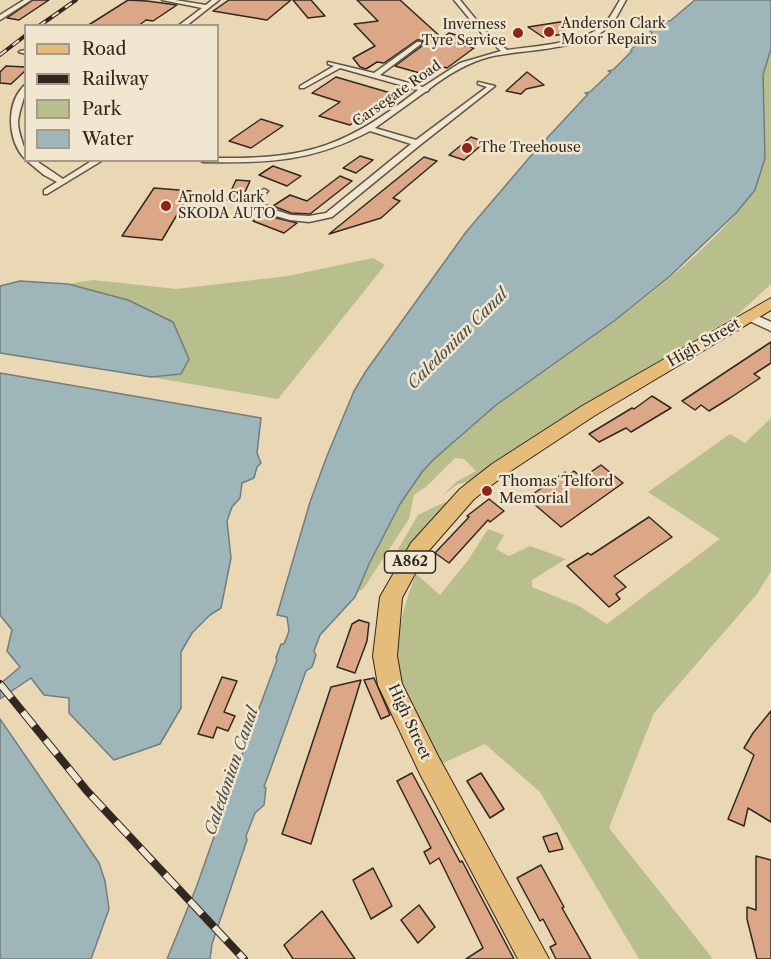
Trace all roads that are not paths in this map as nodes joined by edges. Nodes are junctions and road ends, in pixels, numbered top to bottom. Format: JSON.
{"nodes":[{"id":1,"x":28,"y":0,"type":"edge"},
{"id":2,"x":165,"y":0,"type":"edge"},
{"id":3,"x":216,"y":0,"type":"edge"},
{"id":4,"x":457,"y":0,"type":"edge"},
{"id":5,"x":623,"y":0,"type":"edge"},
{"id":6,"x":207,"y":6,"type":"junction"},
{"id":7,"x":0,"y":18,"type":"edge"},
{"id":8,"x":184,"y":24,"type":"edge"},
{"id":9,"x":419,"y":43,"type":"dead end"},
{"id":10,"x":505,"y":51,"type":"junction"},
{"id":11,"x":330,"y":63,"type":"dead end"},
{"id":12,"x":339,"y":66,"type":"junction"},
{"id":13,"x":374,"y":76,"type":"junction"},
{"id":14,"x":480,"y":83,"type":"dead end"},
{"id":15,"x":302,"y":87,"type":"dead end"},
{"id":16,"x":24,"y":89,"type":"edge"},
{"id":17,"x":426,"y":90,"type":"junction"},
{"id":18,"x":371,"y":129,"type":"junction"},
{"id":19,"x":417,"y":143,"type":"junction"},
{"id":20,"x":24,"y":160,"type":"edge"},
{"id":21,"x":219,"y":160,"type":"edge"},
{"id":22,"x":26,"y":162,"type":"edge"},
{"id":23,"x":96,"y":162,"type":"edge"},
{"id":24,"x":62,"y":182,"type":"junction"},
{"id":25,"x":264,"y":191,"type":"dead end"},
{"id":26,"x":48,"y":192,"type":"dead end"},
{"id":27,"x":771,"y":303,"type":"edge"},
{"id":28,"x":749,"y":316,"type":"junction"},
{"id":29,"x":771,"y":327,"type":"edge"},
{"id":30,"x":534,"y":959,"type":"edge"}],
"edges":[{"from":1,"to":7,"type":"street"},
{"from":2,"to":6,"type":"street"},
{"from":3,"to":6,"type":"street"},
{"from":4,"to":10,"type":"street"},
{"from":5,"to":10,"type":"street","name":"Carsegate Road"},
{"from":6,"to":8,"type":"street"},
{"from":9,"to":13,"type":"street"},
{"from":10,"to":17,"type":"street","name":"Carsegate Road"},
{"from":11,"to":12,"type":"street"},
{"from":12,"to":13,"type":"street"},
{"from":12,"to":15,"type":"street"},
{"from":13,"to":17,"type":"street"},
{"from":14,"to":19,"type":"street"},
{"from":16,"to":20,"type":"street"},
{"from":17,"to":18,"type":"street","name":"Carsegate Road"},
{"from":18,"to":19,"type":"street"},
{"from":18,"to":21,"type":"street","name":"Carsegate Road"},
{"from":19,"to":25,"type":"street"},
{"from":22,"to":24,"type":"street"},
{"from":23,"to":24,"type":"street"},
{"from":24,"to":26,"type":"street"},
{"from":27,"to":28,"type":"main road","number":"A862"},
{"from":28,"to":29,"type":"street"},
{"from":28,"to":30,"type":"main road","name":"High Street","number":"A862"}]}
